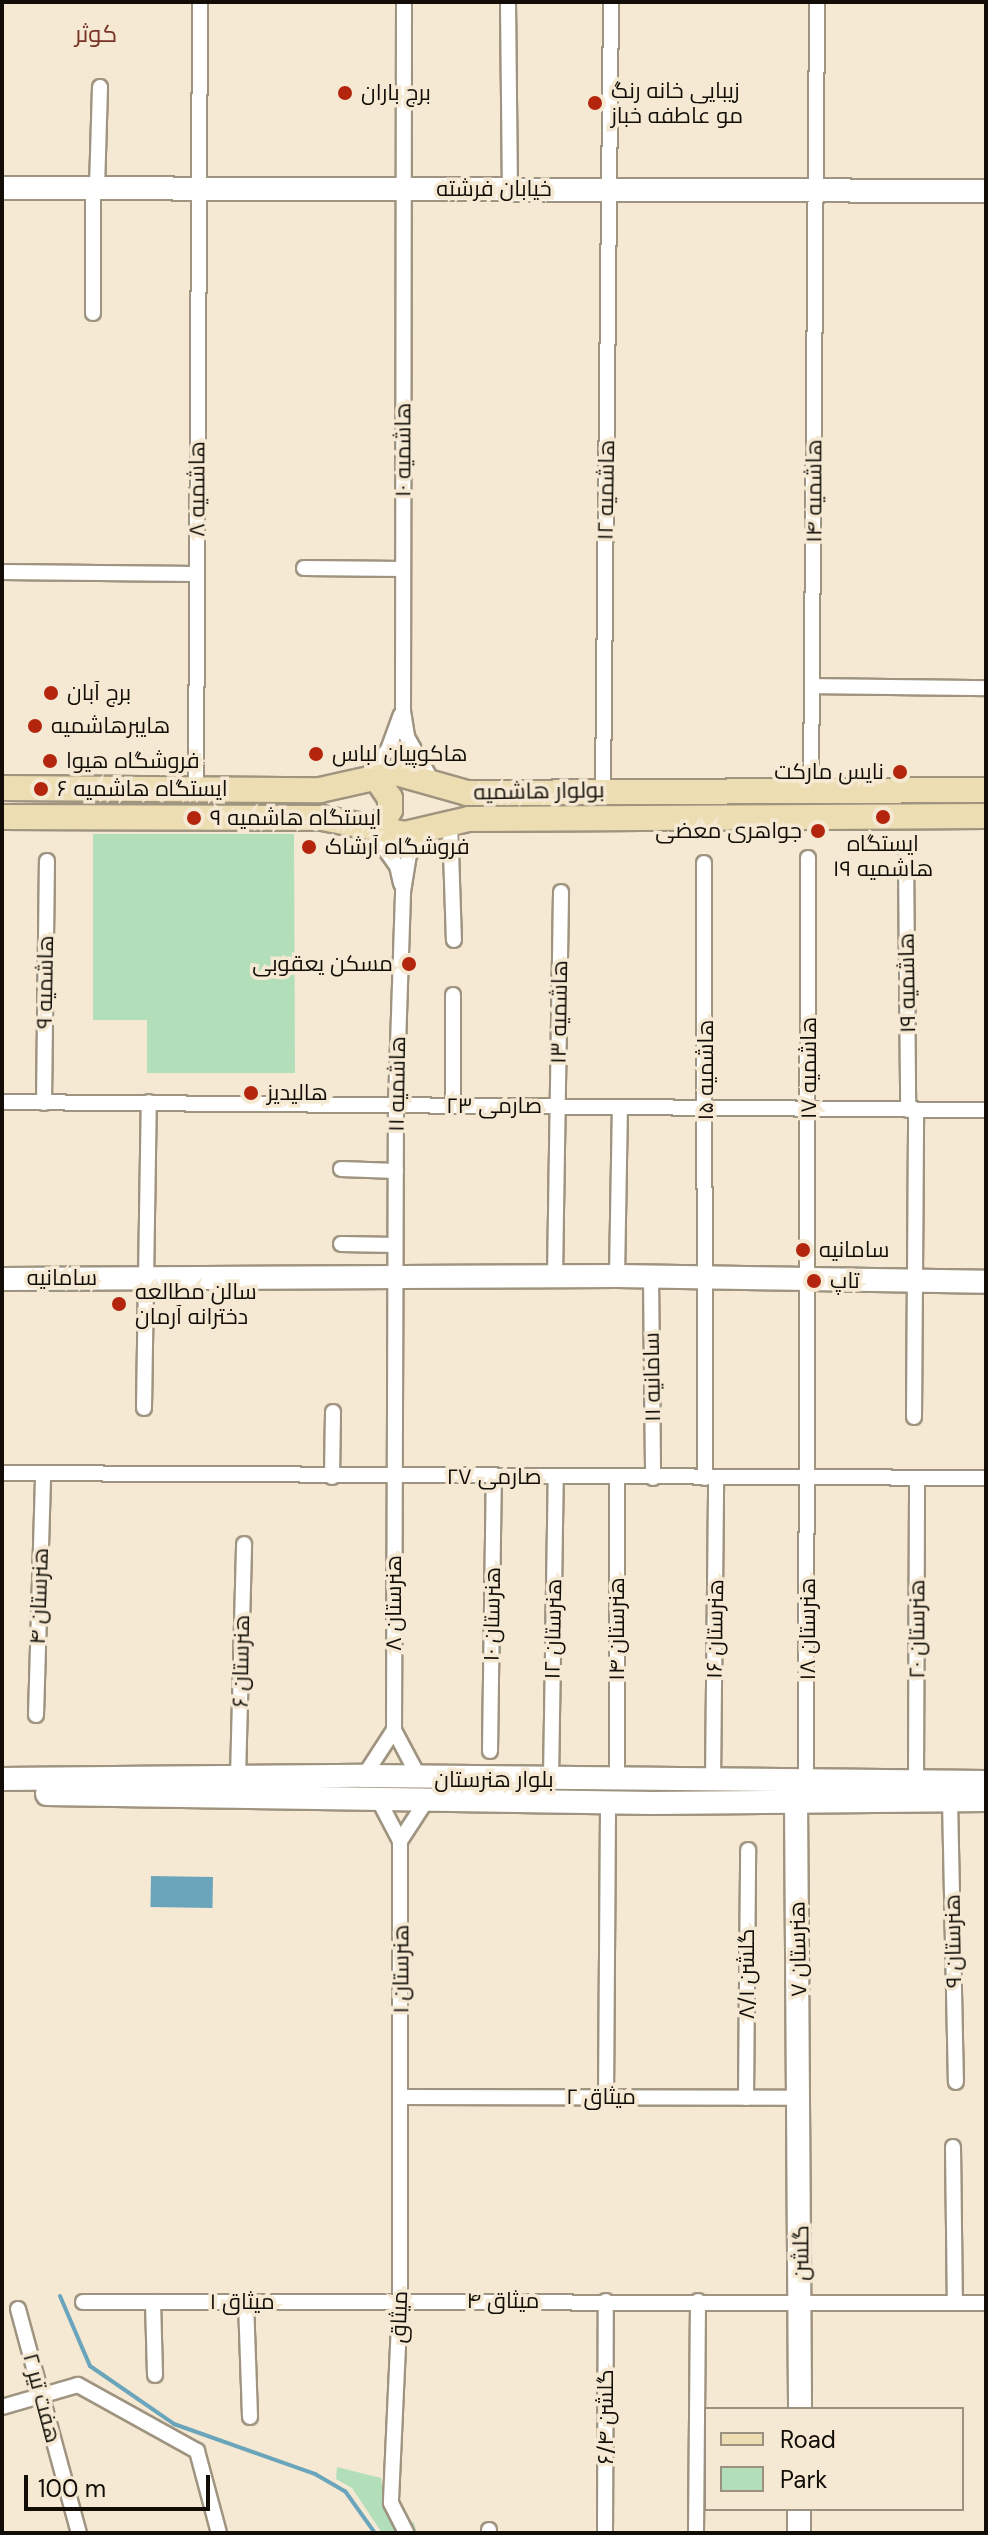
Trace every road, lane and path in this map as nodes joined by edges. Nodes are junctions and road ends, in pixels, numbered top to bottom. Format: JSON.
{"nodes":[{"id":1,"x":200,"y":2,"type":"edge"},
{"id":2,"x":404,"y":2,"type":"edge"},
{"id":3,"x":508,"y":2,"type":"edge"},
{"id":4,"x":611,"y":2,"type":"edge"},
{"id":5,"x":817,"y":2,"type":"edge"},
{"id":6,"x":100,"y":87,"type":"dead end"},
{"id":7,"x":2,"y":188,"type":"edge"},
{"id":8,"x":95,"y":188,"type":"junction"},
{"id":9,"x":199,"y":188,"type":"junction"},
{"id":10,"x":403,"y":189,"type":"junction"},
{"id":11,"x":510,"y":189,"type":"junction"},
{"id":12,"x":610,"y":190,"type":"junction"},
{"id":13,"x":816,"y":190,"type":"junction"},
{"id":14,"x":986,"y":191,"type":"edge"},
{"id":15,"x":93,"y":313,"type":"dead end"},
{"id":16,"x":304,"y":568,"type":"dead end"},
{"id":17,"x":403,"y":569,"type":"junction"},
{"id":18,"x":2,"y":572,"type":"edge"},
{"id":19,"x":196,"y":574,"type":"junction"},
{"id":20,"x":813,"y":686,"type":"junction"},
{"id":21,"x":986,"y":688,"type":"edge"},
{"id":22,"x":403,"y":711,"type":"junction"},
{"id":23,"x":370,"y":781,"type":"junction"},
{"id":24,"x":432,"y":781,"type":"junction"},
{"id":25,"x":2,"y":788,"type":"edge"},
{"id":26,"x":196,"y":789,"type":"junction"},
{"id":27,"x":603,"y":790,"type":"junction"},
{"id":28,"x":986,"y":790,"type":"edge"},
{"id":29,"x":739,"y":791,"type":"junction"},
{"id":30,"x":811,"y":791,"type":"junction"},
{"id":31,"x":986,"y":816,"type":"edge"},
{"id":32,"x":2,"y":817,"type":"edge"},
{"id":33,"x":738,"y":817,"type":"junction"},
{"id":34,"x":441,"y":824,"type":"junction"},
{"id":35,"x":371,"y":826,"type":"junction"},
{"id":36,"x":906,"y":856,"type":"dead end"},
{"id":37,"x":808,"y":858,"type":"dead end"},
{"id":38,"x":47,"y":861,"type":"dead end"},
{"id":39,"x":704,"y":863,"type":"dead end"},
{"id":40,"x":403,"y":892,"type":"junction"},
{"id":41,"x":561,"y":892,"type":"dead end"},
{"id":42,"x":454,"y":940,"type":"dead end"},
{"id":43,"x":453,"y":995,"type":"dead end"},
{"id":44,"x":2,"y":1102,"type":"edge"},
{"id":45,"x":149,"y":1102,"type":"junction"},
{"id":46,"x":44,"y":1103,"type":"junction"},
{"id":47,"x":396,"y":1105,"type":"junction"},
{"id":48,"x":453,"y":1106,"type":"junction"},
{"id":49,"x":558,"y":1107,"type":"junction"},
{"id":50,"x":620,"y":1107,"type":"junction"},
{"id":51,"x":706,"y":1108,"type":"junction"},
{"id":52,"x":810,"y":1109,"type":"junction"},
{"id":53,"x":912,"y":1110,"type":"junction"},
{"id":54,"x":986,"y":1110,"type":"edge"},
{"id":55,"x":341,"y":1169,"type":"dead end"},
{"id":56,"x":396,"y":1171,"type":"junction"},
{"id":57,"x":341,"y":1244,"type":"dead end"},
{"id":58,"x":395,"y":1245,"type":"junction"},
{"id":59,"x":395,"y":1276,"type":"junction"},
{"id":60,"x":555,"y":1276,"type":"junction"},
{"id":61,"x":617,"y":1276,"type":"junction"},
{"id":62,"x":651,"y":1276,"type":"junction"},
{"id":63,"x":705,"y":1277,"type":"junction"},
{"id":64,"x":143,"y":1278,"type":"junction"},
{"id":65,"x":2,"y":1279,"type":"edge"},
{"id":66,"x":809,"y":1279,"type":"junction"},
{"id":67,"x":915,"y":1281,"type":"junction"},
{"id":68,"x":986,"y":1282,"type":"edge"},
{"id":69,"x":144,"y":1408,"type":"dead end"},
{"id":70,"x":333,"y":1412,"type":"dead end"},
{"id":71,"x":914,"y":1417,"type":"dead end"},
{"id":72,"x":2,"y":1473,"type":"edge"},
{"id":73,"x":43,"y":1476,"type":"junction"},
{"id":74,"x":332,"y":1477,"type":"junction"},
{"id":75,"x":394,"y":1477,"type":"junction"},
{"id":76,"x":494,"y":1477,"type":"junction"},
{"id":77,"x":556,"y":1477,"type":"junction"},
{"id":78,"x":617,"y":1478,"type":"junction"},
{"id":79,"x":653,"y":1478,"type":"junction"},
{"id":80,"x":710,"y":1478,"type":"junction"},
{"id":81,"x":809,"y":1478,"type":"junction"},
{"id":82,"x":986,"y":1478,"type":"edge"},
{"id":83,"x":917,"y":1479,"type":"junction"},
{"id":84,"x":244,"y":1544,"type":"dead end"},
{"id":85,"x":36,"y":1715,"type":"dead end"},
{"id":86,"x":394,"y":1730,"type":"junction"},
{"id":87,"x":490,"y":1751,"type":"dead end"},
{"id":88,"x":238,"y":1777,"type":"junction"},
{"id":89,"x":2,"y":1779,"type":"edge"},
{"id":90,"x":551,"y":1780,"type":"junction"},
{"id":91,"x":916,"y":1780,"type":"junction"},
{"id":92,"x":617,"y":1781,"type":"junction"},
{"id":93,"x":713,"y":1781,"type":"junction"},
{"id":94,"x":986,"y":1782,"type":"edge"},
{"id":95,"x":370,"y":1785,"type":"junction"},
{"id":96,"x":274,"y":1786,"type":"junction"},
{"id":97,"x":425,"y":1788,"type":"junction"},
{"id":98,"x":801,"y":1790,"type":"junction"},
{"id":99,"x":652,"y":1792,"type":"junction"},
{"id":100,"x":2,"y":1793,"type":"edge"},
{"id":101,"x":950,"y":1800,"type":"junction"},
{"id":102,"x":986,"y":1800,"type":"edge"},
{"id":103,"x":608,"y":1802,"type":"junction"},
{"id":104,"x":400,"y":1841,"type":"junction"},
{"id":105,"x":748,"y":1850,"type":"dead end"},
{"id":106,"x":956,"y":2082,"type":"dead end"},
{"id":107,"x":402,"y":2097,"type":"junction"},
{"id":108,"x":606,"y":2097,"type":"junction"},
{"id":109,"x":746,"y":2098,"type":"junction"},
{"id":110,"x":801,"y":2098,"type":"junction"},
{"id":111,"x":953,"y":2147,"type":"dead end"},
{"id":112,"x":606,"y":2301,"type":"junction"},
{"id":113,"x":698,"y":2301,"type":"junction"},
{"id":114,"x":800,"y":2301,"type":"junction"},
{"id":115,"x":83,"y":2302,"type":"dead end"},
{"id":116,"x":153,"y":2302,"type":"junction"},
{"id":117,"x":246,"y":2302,"type":"junction"},
{"id":118,"x":400,"y":2302,"type":"junction"},
{"id":119,"x":955,"y":2303,"type":"junction"},
{"id":120,"x":986,"y":2303,"type":"edge"},
{"id":121,"x":18,"y":2309,"type":"dead end"},
{"id":122,"x":155,"y":2375,"type":"dead end"},
{"id":123,"x":42,"y":2395,"type":"junction"},
{"id":124,"x":2,"y":2407,"type":"edge"},
{"id":125,"x":800,"y":2407,"type":"edge"},
{"id":126,"x":250,"y":2417,"type":"dead end"},
{"id":127,"x":799,"y":2511,"type":"edge"},
{"id":128,"x":79,"y":2533,"type":"edge"},
{"id":129,"x":219,"y":2533,"type":"edge"},
{"id":130,"x":406,"y":2533,"type":"edge"},
{"id":131,"x":605,"y":2533,"type":"edge"},
{"id":132,"x":696,"y":2533,"type":"edge"},
{"id":133,"x":799,"y":2533,"type":"edge"}],
"edges":[{"from":1,"to":9,"type":"street","name":"هاشمیه ۸"},
{"from":2,"to":10,"type":"street","name":"هاشمیه ۱۰"},
{"from":3,"to":11,"type":"street"},
{"from":4,"to":12,"type":"street","name":"هاشمیه ۱۲"},
{"from":5,"to":13,"type":"street","name":"هاشمیه ۱۴"},
{"from":6,"to":8,"type":"street"},
{"from":7,"to":8,"type":"street","name":"خیابان فرشته"},
{"from":8,"to":9,"type":"street","name":"خیابان فرشته"},
{"from":8,"to":15,"type":"street"},
{"from":9,"to":10,"type":"street","name":"خیابان فرشته"},
{"from":9,"to":19,"type":"street","name":"هاشمیه ۸"},
{"from":10,"to":11,"type":"street","name":"خیابان فرشته"},
{"from":10,"to":17,"type":"street","name":"هاشمیه ۱۰"},
{"from":11,"to":12,"type":"street","name":"خیابان فرشته"},
{"from":12,"to":13,"type":"street","name":"خیابان فرشته"},
{"from":12,"to":27,"type":"street","name":"هاشمیه ۱۲"},
{"from":13,"to":14,"type":"street","name":"خیابان فرشته"},
{"from":13,"to":20,"type":"street","name":"هاشمیه ۱۴"},
{"from":16,"to":17,"type":"street"},
{"from":17,"to":22,"type":"street","name":"هاشمیه ۱۰"},
{"from":18,"to":19,"type":"street"},
{"from":19,"to":26,"type":"street","name":"هاشمیه ۸"},
{"from":20,"to":21,"type":"street"},
{"from":20,"to":30,"type":"street","name":"هاشمیه ۱۴"},
{"from":22,"to":23,"type":"street"},
{"from":22,"to":24,"type":"street"},
{"from":23,"to":24,"type":"main road","name":"بولوار هاشمیه"},
{"from":23,"to":26,"type":"main road","name":"بولوار هاشمیه"},
{"from":23,"to":35,"type":"main road"},
{"from":24,"to":27,"type":"main road","name":"بولوار هاشمیه"},
{"from":25,"to":26,"type":"main road","name":"بولوار هاشمیه"},
{"from":27,"to":29,"type":"main road","name":"بولوار هاشمیه"},
{"from":28,"to":30,"type":"main road","name":"بولوار هاشمیه"},
{"from":29,"to":30,"type":"main road","name":"بولوار هاشمیه"},
{"from":29,"to":33,"type":"main road"},
{"from":31,"to":33,"type":"main road","name":"بولوار هاشمیه"},
{"from":32,"to":35,"type":"main road","name":"بولوار هاشمیه"},
{"from":33,"to":34,"type":"main road","name":"بولوار هاشمیه"},
{"from":34,"to":35,"type":"main road","name":"بولوار هاشمیه"},
{"from":34,"to":40,"type":"street"},
{"from":34,"to":42,"type":"street"},
{"from":35,"to":40,"type":"street"},
{"from":36,"to":53,"type":"street","name":"هاشمیه ۱۹"},
{"from":37,"to":52,"type":"street","name":"هاشمیه ۱۷"},
{"from":38,"to":46,"type":"street","name":"هاشمیه ۹"},
{"from":39,"to":51,"type":"street","name":"هاشمیه ۱۵"},
{"from":40,"to":47,"type":"street","name":"هاشمیه ۱۱"},
{"from":41,"to":49,"type":"street","name":"هاشمیه ۱۳"},
{"from":43,"to":48,"type":"street"},
{"from":44,"to":46,"type":"street","name":"صارمی ۲۳"},
{"from":45,"to":46,"type":"street","name":"صارمی ۲۳"},
{"from":45,"to":47,"type":"street","name":"صارمی ۲۳"},
{"from":45,"to":64,"type":"street"},
{"from":47,"to":48,"type":"street","name":"صارمی ۲۳"},
{"from":47,"to":56,"type":"street","name":"هاشمیه ۱۱"},
{"from":48,"to":49,"type":"street","name":"صارمی ۲۳"},
{"from":49,"to":50,"type":"street","name":"صارمی ۲۳"},
{"from":49,"to":60,"type":"street","name":"هاشمیه ۱۳"},
{"from":50,"to":51,"type":"street","name":"صارمی ۲۳"},
{"from":50,"to":61,"type":"street"},
{"from":51,"to":52,"type":"street","name":"صارمی ۲۳"},
{"from":51,"to":63,"type":"street","name":"هاشمیه ۱۵"},
{"from":52,"to":53,"type":"street","name":"صارمی ۲۳"},
{"from":52,"to":66,"type":"street","name":"هاشمیه ۱۷"},
{"from":53,"to":54,"type":"street","name":"صارمی ۲۳"},
{"from":53,"to":67,"type":"street","name":"هاشمیه ۱۹"},
{"from":55,"to":56,"type":"street"},
{"from":56,"to":58,"type":"street","name":"هاشمیه ۱۱"},
{"from":57,"to":58,"type":"street"},
{"from":58,"to":59,"type":"street","name":"هاشمیه ۱۱"},
{"from":59,"to":60,"type":"street","name":"سامانیه"},
{"from":59,"to":64,"type":"street","name":"سامانیه"},
{"from":59,"to":75,"type":"street","name":"هنرستان ۸"},
{"from":60,"to":61,"type":"street","name":"سامانیه"},
{"from":61,"to":62,"type":"street","name":"سامانیه"},
{"from":62,"to":63,"type":"street","name":"سامانیه"},
{"from":62,"to":79,"type":"street","name":"سامانیه ۱۱"},
{"from":63,"to":66,"type":"street","name":"سامانیه"},
{"from":63,"to":80,"type":"street","name":"هاشمیه ۱۵"},
{"from":64,"to":65,"type":"street","name":"سامانیه"},
{"from":64,"to":69,"type":"street"},
{"from":66,"to":67,"type":"street","name":"سامانیه"},
{"from":66,"to":81,"type":"street","name":"هاشمیه ۱۷"},
{"from":67,"to":68,"type":"street","name":"سامانیه"},
{"from":67,"to":71,"type":"street","name":"هاشمیه ۱۹"},
{"from":70,"to":74,"type":"street"},
{"from":72,"to":73,"type":"street","name":"صارمی ۲۷"},
{"from":73,"to":74,"type":"street","name":"صارمی ۲۷"},
{"from":73,"to":85,"type":"street","name":"هنرستان ۴"},
{"from":74,"to":75,"type":"street","name":"صارمی ۲۷"},
{"from":75,"to":76,"type":"street","name":"صارمی ۲۷"},
{"from":75,"to":86,"type":"street","name":"هنرستان ۸"},
{"from":76,"to":77,"type":"street","name":"صارمی ۲۷"},
{"from":76,"to":87,"type":"street","name":"هنرستان ۱۰"},
{"from":77,"to":78,"type":"street","name":"صارمی ۲۷"},
{"from":77,"to":90,"type":"street","name":"هنرستان ۱۲"},
{"from":78,"to":79,"type":"street","name":"صارمی ۲۷"},
{"from":78,"to":92,"type":"street","name":"هنرستان ۱۴"},
{"from":79,"to":80,"type":"street","name":"صارمی ۲۷"},
{"from":80,"to":81,"type":"street","name":"صارمی ۲۷"},
{"from":80,"to":93,"type":"street","name":"هنرستان ۱۶"},
{"from":81,"to":83,"type":"street","name":"صارمی ۲۷"},
{"from":81,"to":98,"type":"street","name":"هنرستان ۱۸"},
{"from":82,"to":83,"type":"street","name":"صارمی ۲۷"},
{"from":83,"to":91,"type":"street","name":"هنرستان ۲۰"},
{"from":84,"to":88,"type":"street","name":"هنرستان ۶"},
{"from":86,"to":95,"type":"street"},
{"from":86,"to":97,"type":"street","name":"هنرستان ۸"},
{"from":88,"to":89,"type":"street","name":"بلوار هنرستان"},
{"from":88,"to":96,"type":"street","name":"بلوار هنرستان"},
{"from":90,"to":92,"type":"street","name":"بلوار هنرستان"},
{"from":90,"to":97,"type":"street","name":"بلوار هنرستان"},
{"from":91,"to":94,"type":"street","name":"بلوار هنرستان"},
{"from":91,"to":98,"type":"street","name":"بلوار هنرستان"},
{"from":92,"to":99,"type":"street","name":"بلوار هنرستان"},
{"from":93,"to":98,"type":"street","name":"بلوار هنرستان"},
{"from":93,"to":99,"type":"street","name":"بلوار هنرستان"},
{"from":95,"to":96,"type":"street","name":"بلوار هنرستان"},
{"from":95,"to":97,"type":"street","name":"بلوار هنرستان"},
{"from":95,"to":104,"type":"street","name":"هنرستان ۱"},
{"from":96,"to":100,"type":"street","name":"بلوار هنرستان"},
{"from":97,"to":103,"type":"street","name":"بلوار هنرستان"},
{"from":97,"to":104,"type":"street"},
{"from":98,"to":99,"type":"street","name":"بلوار هنرستان"},
{"from":98,"to":101,"type":"street","name":"بلوار هنرستان"},
{"from":98,"to":110,"type":"street","name":"هنرستان ۷"},
{"from":99,"to":103,"type":"street","name":"بلوار هنرستان"},
{"from":101,"to":102,"type":"street","name":"بلوار هنرستان"},
{"from":101,"to":106,"type":"street","name":"هنرستان ۹"},
{"from":103,"to":108,"type":"street"},
{"from":104,"to":107,"type":"street","name":"هنرستان ۱"},
{"from":105,"to":109,"type":"street","name":"گلشن ۸/۱"},
{"from":107,"to":108,"type":"street","name":"میثاق ۲"},
{"from":107,"to":118,"type":"street","name":"میثاق"},
{"from":108,"to":109,"type":"street","name":"میثاق ۲"},
{"from":109,"to":110,"type":"street","name":"میثاق ۲"},
{"from":110,"to":114,"type":"street","name":"گلشن"},
{"from":111,"to":119,"type":"street"},
{"from":112,"to":113,"type":"street","name":"میثاق ۴"},
{"from":112,"to":118,"type":"street","name":"میثاق ۴"},
{"from":112,"to":131,"type":"street","name":"گلشن ۶/۴"},
{"from":113,"to":114,"type":"street","name":"میثاق ۴"},
{"from":113,"to":132,"type":"street"},
{"from":114,"to":119,"type":"street","name":"میثاق ۴"},
{"from":114,"to":125,"type":"street","name":"گلشن"},
{"from":115,"to":116,"type":"street","name":"میثاق ۱"},
{"from":116,"to":117,"type":"street","name":"میثاق ۱"},
{"from":116,"to":122,"type":"street"},
{"from":117,"to":118,"type":"street","name":"میثاق ۱"},
{"from":117,"to":126,"type":"street"},
{"from":118,"to":130,"type":"street","name":"میثاق"},
{"from":119,"to":120,"type":"street","name":"میثاق ۴"},
{"from":121,"to":123,"type":"street","name":"هفت تیر ۲"},
{"from":123,"to":124,"type":"street"},
{"from":123,"to":128,"type":"street","name":"هفت تیر ۲"},
{"from":123,"to":129,"type":"street"},
{"from":127,"to":133,"type":"street"}]}
